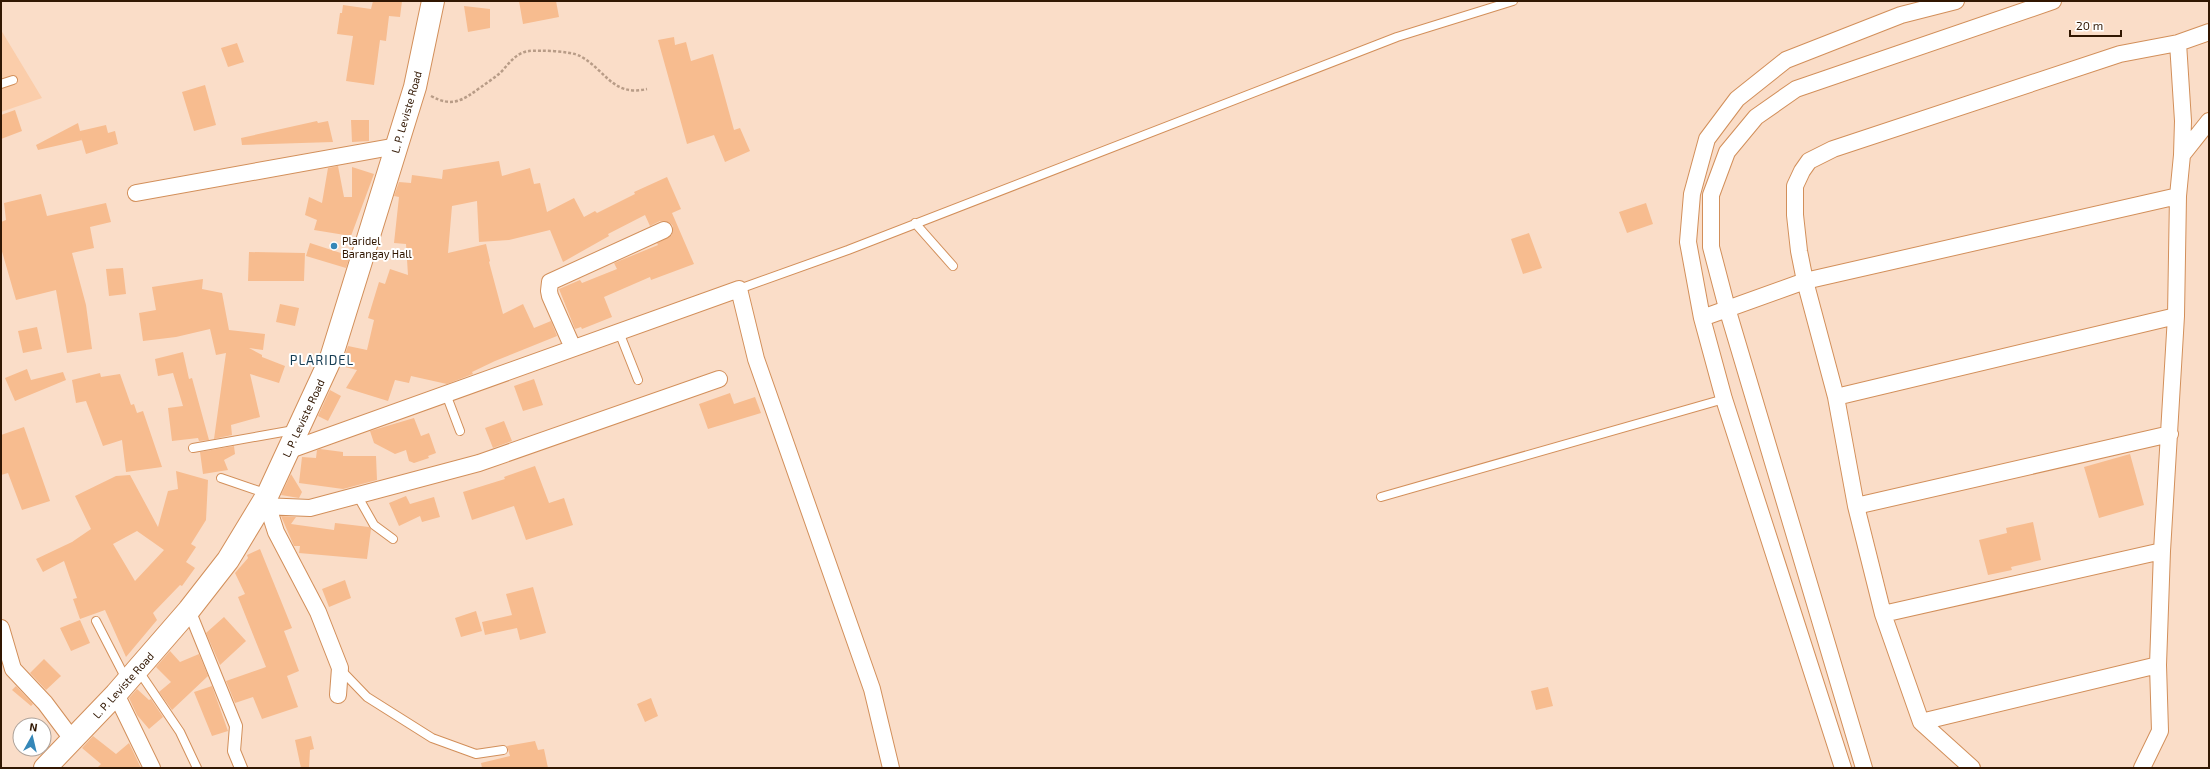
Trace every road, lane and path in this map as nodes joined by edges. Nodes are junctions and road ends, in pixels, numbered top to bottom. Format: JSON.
{"nodes":[{"id":1,"x":432,"y":1,"type":"edge"},
{"id":2,"x":1512,"y":1,"type":"edge"},
{"id":3,"x":1956,"y":1,"type":"edge"},
{"id":4,"x":2053,"y":1,"type":"edge"},
{"id":5,"x":2209,"y":32,"type":"edge"},
{"id":6,"x":2178,"y":43,"type":"junction"},
{"id":7,"x":12,"y":80,"type":"dead end"},
{"id":8,"x":1,"y":84,"type":"edge"},
{"id":9,"x":415,"y":87,"type":"junction"},
{"id":10,"x":647,"y":89,"type":"dead end"},
{"id":11,"x":2209,"y":121,"type":"edge"},
{"id":12,"x":397,"y":146,"type":"junction"},
{"id":13,"x":2182,"y":155,"type":"junction"},
{"id":14,"x":136,"y":193,"type":"dead end"},
{"id":15,"x":2178,"y":196,"type":"junction"},
{"id":16,"x":915,"y":224,"type":"junction"},
{"id":17,"x":664,"y":230,"type":"dead end"},
{"id":18,"x":953,"y":266,"type":"dead end"},
{"id":19,"x":1805,"y":281,"type":"junction"},
{"id":20,"x":739,"y":290,"type":"junction"},
{"id":21,"x":1727,"y":308,"type":"junction"},
{"id":22,"x":2176,"y":316,"type":"junction"},
{"id":23,"x":1702,"y":318,"type":"junction"},
{"id":24,"x":619,"y":332,"type":"junction"},
{"id":25,"x":573,"y":348,"type":"junction"},
{"id":26,"x":718,"y":379,"type":"dead end"},
{"id":27,"x":638,"y":380,"type":"dead end"},
{"id":28,"x":446,"y":394,"type":"junction"},
{"id":29,"x":1836,"y":397,"type":"junction"},
{"id":30,"x":1724,"y":399,"type":"junction"},
{"id":31,"x":297,"y":430,"type":"junction"},
{"id":32,"x":460,"y":431,"type":"dead end"},
{"id":33,"x":2170,"y":434,"type":"junction"},
{"id":34,"x":193,"y":448,"type":"dead end"},
{"id":35,"x":287,"y":451,"type":"junction"},
{"id":36,"x":221,"y":478,"type":"dead end"},
{"id":37,"x":357,"y":495,"type":"junction"},
{"id":38,"x":1381,"y":497,"type":"dead end"},
{"id":39,"x":266,"y":502,"type":"junction"},
{"id":40,"x":1856,"y":506,"type":"junction"},
{"id":41,"x":393,"y":539,"type":"dead end"},
{"id":42,"x":2162,"y":551,"type":"junction"},
{"id":43,"x":189,"y":610,"type":"junction"},
{"id":44,"x":1883,"y":614,"type":"junction"},
{"id":45,"x":96,"y":621,"type":"dead end"},
{"id":46,"x":1,"y":628,"type":"edge"},
{"id":47,"x":2158,"y":665,"type":"junction"},
{"id":48,"x":340,"y":668,"type":"junction"},
{"id":49,"x":127,"y":682,"type":"junction"},
{"id":50,"x":338,"y":695,"type":"dead end"},
{"id":51,"x":1921,"y":722,"type":"junction"},
{"id":52,"x":72,"y":739,"type":"junction"},
{"id":53,"x":503,"y":750,"type":"dead end"},
{"id":54,"x":45,"y":768,"type":"edge"},
{"id":55,"x":152,"y":768,"type":"edge"},
{"id":56,"x":197,"y":768,"type":"edge"},
{"id":57,"x":241,"y":768,"type":"edge"},
{"id":58,"x":891,"y":768,"type":"edge"},
{"id":59,"x":1843,"y":768,"type":"edge"},
{"id":60,"x":1864,"y":768,"type":"edge"},
{"id":61,"x":1972,"y":768,"type":"edge"},
{"id":62,"x":2142,"y":768,"type":"edge"}],
"edges":[{"from":1,"to":9,"type":"main road","name":"L. P. Leviste Road"},
{"from":2,"to":16,"type":"lane"},
{"from":3,"to":23,"type":"street"},
{"from":4,"to":21,"type":"street"},
{"from":5,"to":6,"type":"street"},
{"from":6,"to":13,"type":"street"},
{"from":6,"to":19,"type":"street"},
{"from":7,"to":8,"type":"lane"},
{"from":9,"to":10,"type":"path"},
{"from":9,"to":12,"type":"main road","name":"L. P. Leviste Road"},
{"from":11,"to":13,"type":"street"},
{"from":12,"to":14,"type":"street"},
{"from":12,"to":31,"type":"main road","name":"L. P. Leviste Road"},
{"from":13,"to":15,"type":"street"},
{"from":15,"to":19,"type":"street"},
{"from":15,"to":22,"type":"street"},
{"from":16,"to":18,"type":"lane"},
{"from":16,"to":20,"type":"lane"},
{"from":17,"to":25,"type":"street"},
{"from":19,"to":21,"type":"street"},
{"from":19,"to":29,"type":"street"},
{"from":20,"to":24,"type":"street"},
{"from":20,"to":58,"type":"street"},
{"from":21,"to":23,"type":"street"},
{"from":21,"to":60,"type":"street"},
{"from":22,"to":29,"type":"street"},
{"from":22,"to":33,"type":"street"},
{"from":23,"to":30,"type":"street"},
{"from":24,"to":25,"type":"street"},
{"from":24,"to":27,"type":"lane"},
{"from":25,"to":28,"type":"street"},
{"from":26,"to":37,"type":"street"},
{"from":28,"to":32,"type":"lane"},
{"from":28,"to":35,"type":"street"},
{"from":29,"to":40,"type":"street"},
{"from":30,"to":38,"type":"lane"},
{"from":30,"to":59,"type":"street"},
{"from":31,"to":34,"type":"lane"},
{"from":31,"to":35,"type":"main road","name":"L. P. Leviste Road"},
{"from":33,"to":40,"type":"street"},
{"from":33,"to":42,"type":"street"},
{"from":35,"to":39,"type":"main road","name":"L. P. Leviste Road"},
{"from":36,"to":39,"type":"lane"},
{"from":37,"to":39,"type":"street"},
{"from":37,"to":41,"type":"lane"},
{"from":39,"to":43,"type":"main road","name":"L. P. Leviste Road"},
{"from":39,"to":48,"type":"street"},
{"from":40,"to":44,"type":"street"},
{"from":42,"to":44,"type":"street"},
{"from":42,"to":47,"type":"street"},
{"from":43,"to":49,"type":"main road","name":"L. P. Leviste Road"},
{"from":43,"to":57,"type":"street"},
{"from":44,"to":51,"type":"street"},
{"from":45,"to":49,"type":"lane"},
{"from":46,"to":52,"type":"street"},
{"from":47,"to":51,"type":"street"},
{"from":47,"to":62,"type":"street"},
{"from":48,"to":50,"type":"street"},
{"from":48,"to":53,"type":"lane"},
{"from":49,"to":52,"type":"main road","name":"L. P. Leviste Road"},
{"from":49,"to":55,"type":"street"},
{"from":49,"to":56,"type":"lane"},
{"from":51,"to":61,"type":"street"},
{"from":52,"to":54,"type":"main road","name":"L. P. Leviste Road"}]}
